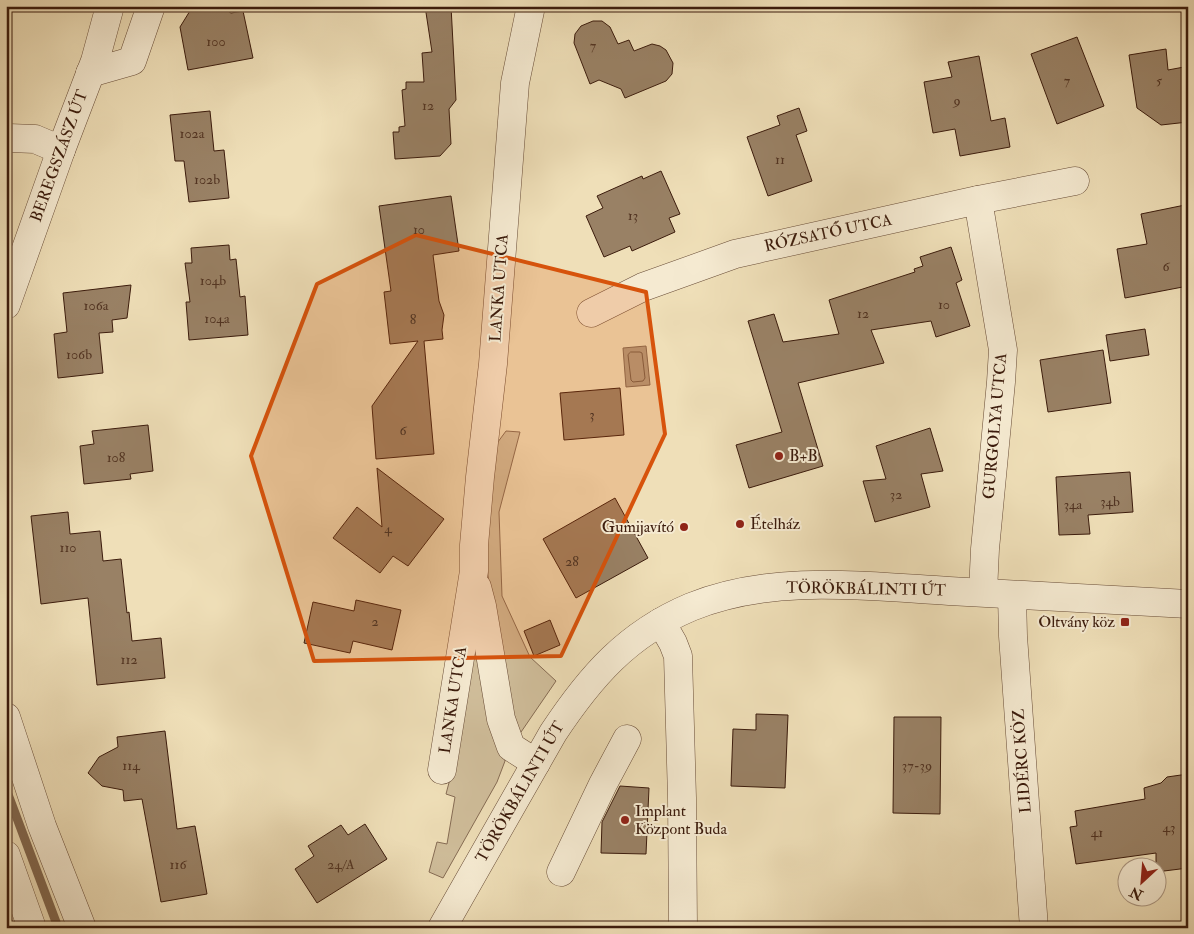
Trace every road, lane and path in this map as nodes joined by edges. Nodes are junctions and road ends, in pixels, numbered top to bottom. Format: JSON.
{"nodes":[{"id":1,"x":110,"y":6,"type":"edge"},
{"id":2,"x":151,"y":6,"type":"edge"},
{"id":3,"x":531,"y":6,"type":"edge"},
{"id":4,"x":90,"y":73,"type":"junction"},
{"id":5,"x":6,"y":139,"type":"edge"},
{"id":6,"x":61,"y":150,"type":"junction"},
{"id":7,"x":1075,"y":180,"type":"dead end"},
{"id":8,"x":978,"y":200,"type":"junction"},
{"id":9,"x":6,"y":305,"type":"edge"},
{"id":10,"x":591,"y":313,"type":"dead end"},
{"id":11,"x":474,"y":571,"type":"junction"},
{"id":12,"x":983,"y":592,"type":"junction"},
{"id":13,"x":1012,"y":594,"type":"junction"},
{"id":14,"x":1188,"y":604,"type":"edge"},
{"id":15,"x":660,"y":622,"type":"junction"},
{"id":16,"x":6,"y":717,"type":"edge"},
{"id":17,"x":627,"y":739,"type":"dead end"},
{"id":18,"x":536,"y":763,"type":"junction"},
{"id":19,"x":442,"y":770,"type":"dead end"},
{"id":20,"x":6,"y":855,"type":"edge"},
{"id":21,"x":561,"y":872,"type":"dead end"},
{"id":22,"x":32,"y":928,"type":"edge"},
{"id":23,"x":82,"y":928,"type":"edge"},
{"id":24,"x":442,"y":928,"type":"edge"},
{"id":25,"x":683,"y":928,"type":"edge"},
{"id":26,"x":1034,"y":928,"type":"edge"}],
"edges":[{"from":1,"to":4,"type":"street","name":"BEREGSZÁSZ ÚT"},
{"from":2,"to":4,"type":"street"},
{"from":3,"to":11,"type":"street","name":"LANKA UTCA"},
{"from":4,"to":6,"type":"street","name":"BEREGSZÁSZ ÚT"},
{"from":5,"to":6,"type":"street"},
{"from":6,"to":9,"type":"street","name":"BEREGSZÁSZ ÚT"},
{"from":7,"to":8,"type":"street","name":"RÓZSATŐ UTCA"},
{"from":8,"to":10,"type":"street","name":"RÓZSATŐ UTCA"},
{"from":8,"to":12,"type":"street","name":"GURGOLYA UTCA"},
{"from":11,"to":18,"type":"street","name":"LANKA UTCA"},
{"from":11,"to":19,"type":"street","name":"LANKA UTCA"},
{"from":12,"to":13,"type":"street","name":"TÖRÖKBÁLINTI ÚT"},
{"from":12,"to":15,"type":"street","name":"TÖRÖKBÁLINTI ÚT"},
{"from":13,"to":14,"type":"street","name":"TÖRÖKBÁLINTI ÚT"},
{"from":13,"to":26,"type":"street","name":"LIDÉRC KÖZ"},
{"from":15,"to":18,"type":"street","name":"TÖRÖKBÁLINTI ÚT"},
{"from":15,"to":25,"type":"street"},
{"from":16,"to":23,"type":"street"},
{"from":17,"to":21,"type":"street"},
{"from":18,"to":24,"type":"street","name":"TÖRÖKBÁLINTI ÚT"},
{"from":20,"to":22,"type":"street"}]}
